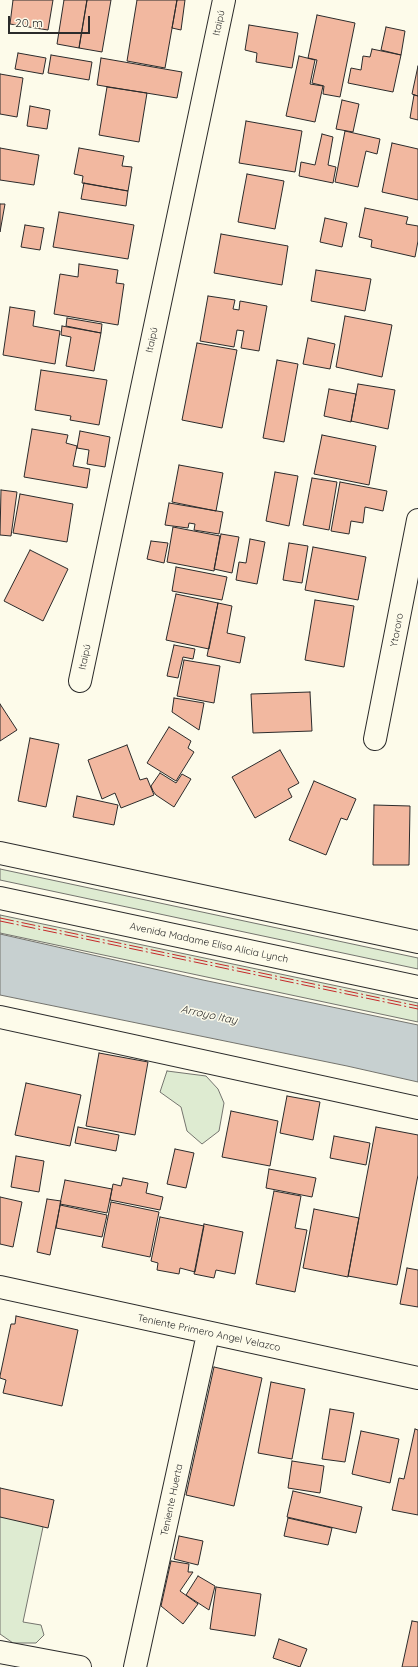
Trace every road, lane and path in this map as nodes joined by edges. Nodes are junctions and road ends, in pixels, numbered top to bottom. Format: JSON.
{"nodes":[{"id":1,"x":224,"y":0,"type":"edge"},
{"id":2,"x":418,"y":520,"type":"edge"},
{"id":3,"x":80,"y":680,"type":"dead end"},
{"id":4,"x":375,"y":739,"type":"dead end"},
{"id":5,"x":0,"y":853,"type":"edge"},
{"id":6,"x":0,"y":898,"type":"edge"},
{"id":7,"x":418,"y":942,"type":"edge"},
{"id":8,"x":418,"y":987,"type":"edge"},
{"id":9,"x":0,"y":1017,"type":"edge"},
{"id":10,"x":418,"y":1108,"type":"edge"},
{"id":11,"x":0,"y":1287,"type":"edge"},
{"id":12,"x":208,"y":1334,"type":"junction"},
{"id":13,"x":418,"y":1378,"type":"edge"},
{"id":14,"x":0,"y":1652,"type":"edge"},
{"id":15,"x":80,"y":1667,"type":"edge"},
{"id":16,"x":135,"y":1667,"type":"edge"}],
"edges":[{"from":1,"to":3,"type":"main road","name":"Itaipú"},
{"from":2,"to":4,"type":"main road","name":"Ytororo"},
{"from":5,"to":7,"type":"main road"},
{"from":6,"to":8,"type":"main road","name":"Avenida Madame Elisa Alicia Lynch"},
{"from":9,"to":10,"type":"main road"},
{"from":11,"to":12,"type":"main road","name":"Teniente Primero Angel Velazco"},
{"from":12,"to":13,"type":"main road","name":"Teniente Primero Angel Velazco"},
{"from":12,"to":16,"type":"main road","name":"Teniente Huerta"},
{"from":14,"to":15,"type":"main road"}]}
